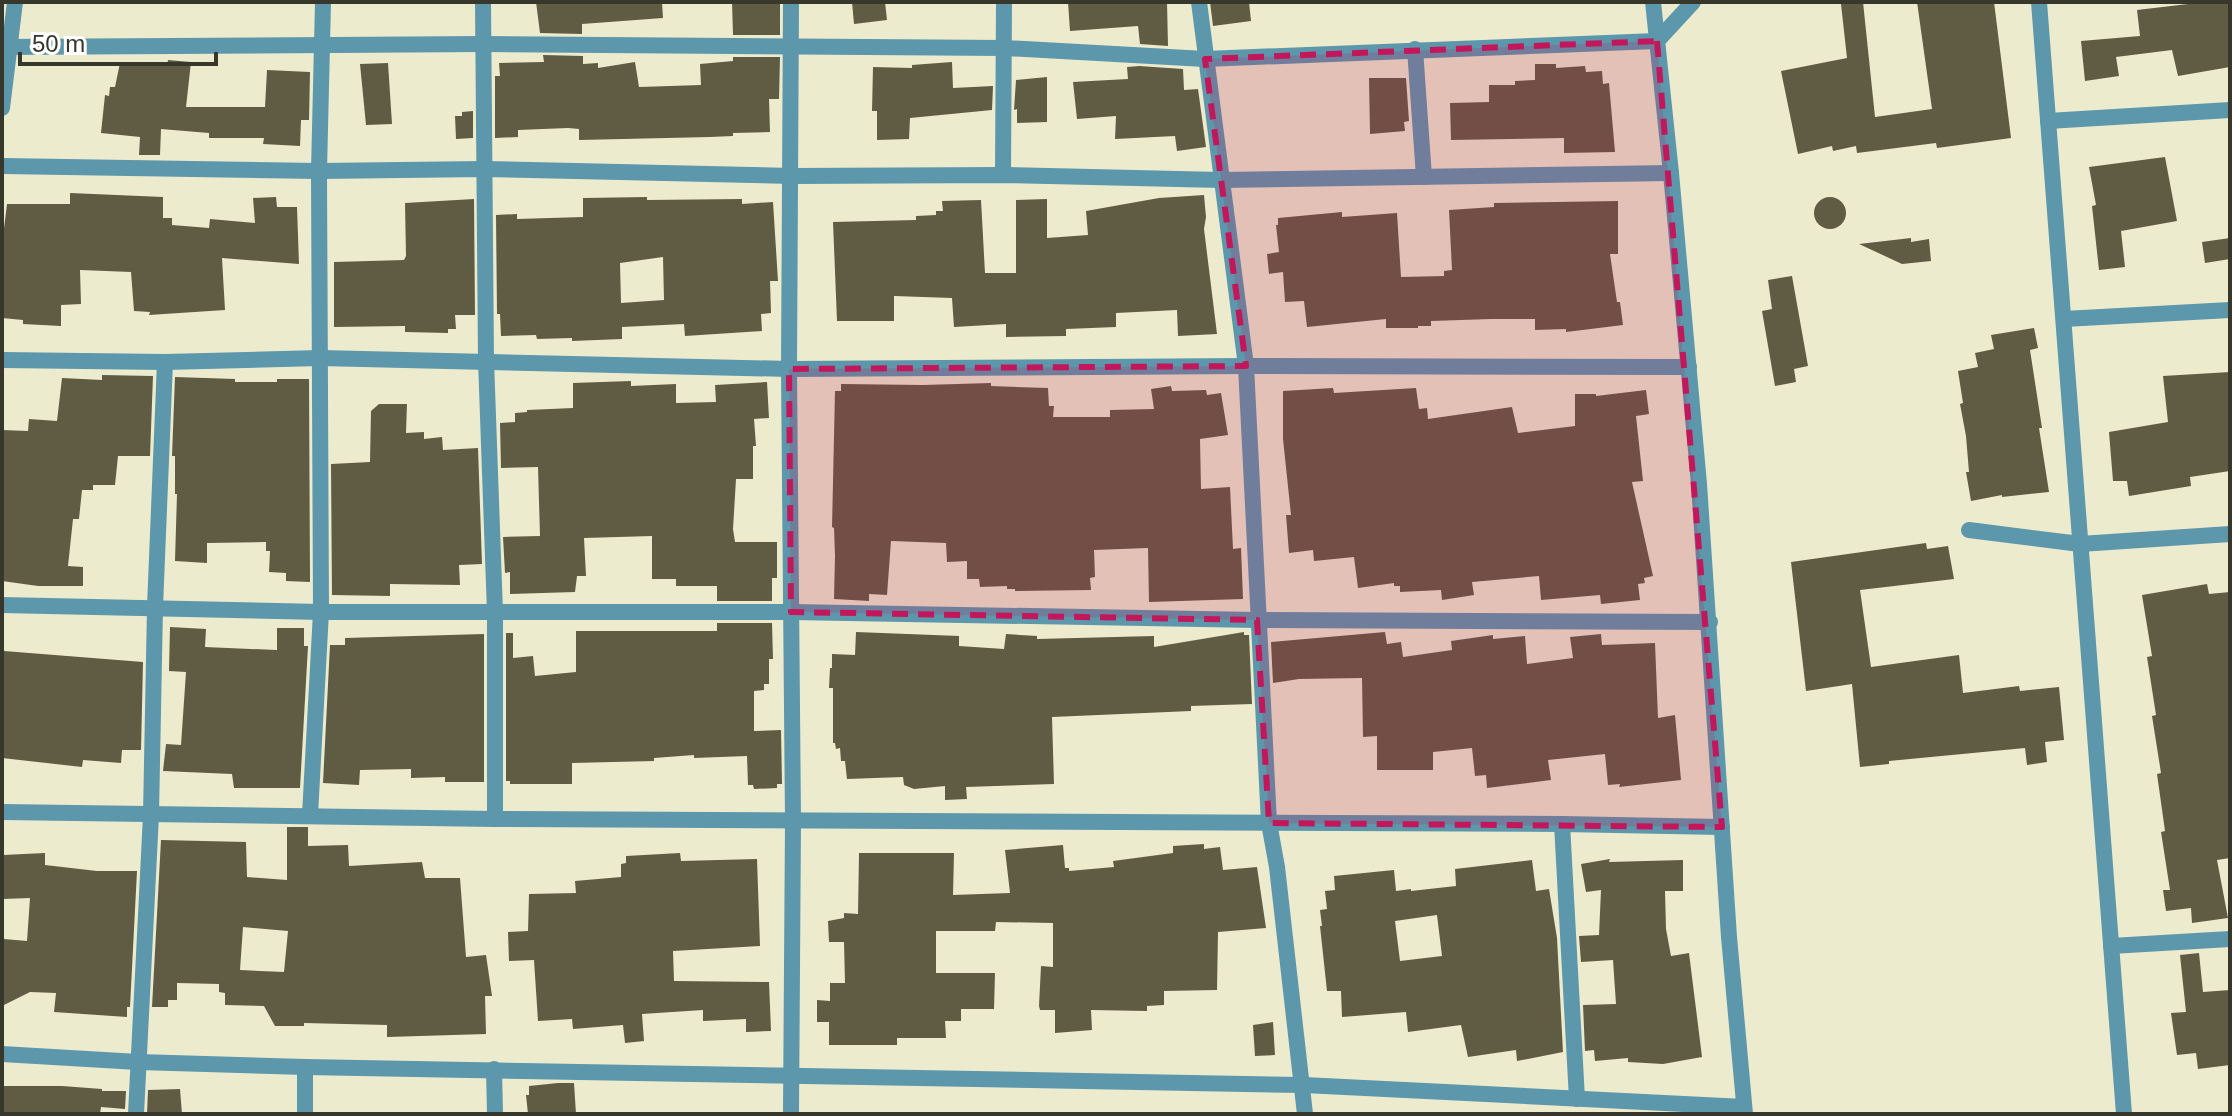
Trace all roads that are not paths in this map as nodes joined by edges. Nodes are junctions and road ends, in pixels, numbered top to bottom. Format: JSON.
{"nodes":[{"id":1,"x":15,"y":2,"type":"edge"},
{"id":2,"x":323,"y":2,"type":"edge"},
{"id":3,"x":483,"y":2,"type":"edge"},
{"id":4,"x":791,"y":2,"type":"edge"},
{"id":5,"x":1004,"y":2,"type":"edge"},
{"id":6,"x":1199,"y":2,"type":"edge"},
{"id":7,"x":1653,"y":2,"type":"edge"},
{"id":8,"x":1693,"y":2,"type":"edge"},
{"id":9,"x":2039,"y":2,"type":"edge"},
{"id":10,"x":1657,"y":41,"type":"junction"},
{"id":11,"x":484,"y":44,"type":"junction"},
{"id":12,"x":321,"y":45,"type":"junction"},
{"id":13,"x":5,"y":46,"type":"edge"},
{"id":14,"x":792,"y":48,"type":"junction"},
{"id":15,"x":1005,"y":48,"type":"junction"},
{"id":16,"x":1415,"y":49,"type":"junction"},
{"id":17,"x":1205,"y":59,"type":"junction"},
{"id":18,"x":2,"y":108,"type":"edge"},
{"id":19,"x":2230,"y":110,"type":"edge"},
{"id":20,"x":2048,"y":121,"type":"junction"},
{"id":21,"x":2,"y":166,"type":"edge"},
{"id":22,"x":484,"y":169,"type":"junction"},
{"id":23,"x":319,"y":171,"type":"junction"},
{"id":24,"x":1671,"y":173,"type":"junction"},
{"id":25,"x":1003,"y":175,"type":"junction"},
{"id":26,"x":792,"y":176,"type":"junction"},
{"id":27,"x":1424,"y":177,"type":"junction"},
{"id":28,"x":1221,"y":180,"type":"junction"},
{"id":29,"x":2230,"y":310,"type":"edge"},
{"id":30,"x":2064,"y":319,"type":"junction"},
{"id":31,"x":320,"y":358,"type":"junction"},
{"id":32,"x":2,"y":360,"type":"edge"},
{"id":33,"x":486,"y":360,"type":"junction"},
{"id":34,"x":165,"y":362,"type":"junction"},
{"id":35,"x":1246,"y":366,"type":"junction"},
{"id":36,"x":1689,"y":367,"type":"junction"},
{"id":37,"x":789,"y":369,"type":"junction"},
{"id":38,"x":1969,"y":530,"type":"dead end"},
{"id":39,"x":2230,"y":534,"type":"edge"},
{"id":40,"x":2080,"y":544,"type":"junction"},
{"id":41,"x":2,"y":605,"type":"edge"},
{"id":42,"x":155,"y":607,"type":"junction"},
{"id":43,"x":321,"y":612,"type":"junction"},
{"id":44,"x":791,"y":612,"type":"junction"},
{"id":45,"x":495,"y":613,"type":"junction"},
{"id":46,"x":1257,"y":620,"type":"junction"},
{"id":47,"x":1710,"y":622,"type":"junction"},
{"id":48,"x":2,"y":812,"type":"edge"},
{"id":49,"x":151,"y":815,"type":"junction"},
{"id":50,"x":310,"y":815,"type":"junction"},
{"id":51,"x":495,"y":819,"type":"junction"},
{"id":52,"x":793,"y":821,"type":"junction"},
{"id":53,"x":1269,"y":823,"type":"junction"},
{"id":54,"x":1562,"y":824,"type":"junction"},
{"id":55,"x":1722,"y":827,"type":"junction"},
{"id":56,"x":2230,"y":939,"type":"edge"},
{"id":57,"x":2111,"y":946,"type":"junction"},
{"id":58,"x":2,"y":1054,"type":"edge"},
{"id":59,"x":138,"y":1062,"type":"junction"},
{"id":60,"x":305,"y":1067,"type":"junction"},
{"id":61,"x":494,"y":1069,"type":"junction"},
{"id":62,"x":792,"y":1076,"type":"junction"},
{"id":63,"x":1304,"y":1085,"type":"junction"},
{"id":64,"x":1577,"y":1099,"type":"junction"},
{"id":65,"x":1745,"y":1110,"type":"edge"},
{"id":66,"x":136,"y":1114,"type":"edge"},
{"id":67,"x":305,"y":1114,"type":"edge"},
{"id":68,"x":495,"y":1114,"type":"edge"},
{"id":69,"x":791,"y":1114,"type":"edge"},
{"id":70,"x":1305,"y":1114,"type":"edge"},
{"id":71,"x":2124,"y":1114,"type":"edge"}],
"edges":[{"from":1,"to":13,"type":"street"},
{"from":2,"to":12,"type":"street"},
{"from":3,"to":11,"type":"street"},
{"from":4,"to":14,"type":"street"},
{"from":5,"to":15,"type":"street"},
{"from":6,"to":17,"type":"street"},
{"from":7,"to":10,"type":"street"},
{"from":8,"to":10,"type":"street"},
{"from":9,"to":20,"type":"street"},
{"from":10,"to":16,"type":"street"},
{"from":10,"to":24,"type":"street"},
{"from":11,"to":12,"type":"street"},
{"from":11,"to":14,"type":"street"},
{"from":11,"to":22,"type":"street"},
{"from":12,"to":13,"type":"street"},
{"from":12,"to":23,"type":"street"},
{"from":13,"to":18,"type":"street"},
{"from":14,"to":15,"type":"street"},
{"from":14,"to":26,"type":"street"},
{"from":15,"to":17,"type":"street"},
{"from":15,"to":25,"type":"street"},
{"from":16,"to":17,"type":"street"},
{"from":16,"to":27,"type":"street"},
{"from":17,"to":28,"type":"street"},
{"from":19,"to":20,"type":"street"},
{"from":20,"to":30,"type":"street"},
{"from":21,"to":23,"type":"street"},
{"from":22,"to":23,"type":"street"},
{"from":22,"to":26,"type":"street"},
{"from":22,"to":33,"type":"street"},
{"from":23,"to":31,"type":"street"},
{"from":24,"to":27,"type":"street"},
{"from":24,"to":36,"type":"street"},
{"from":25,"to":26,"type":"street"},
{"from":25,"to":28,"type":"street"},
{"from":26,"to":37,"type":"street"},
{"from":27,"to":28,"type":"street"},
{"from":28,"to":35,"type":"street"},
{"from":29,"to":30,"type":"street"},
{"from":30,"to":40,"type":"street"},
{"from":31,"to":33,"type":"street"},
{"from":31,"to":34,"type":"street"},
{"from":31,"to":43,"type":"street"},
{"from":32,"to":34,"type":"street"},
{"from":33,"to":37,"type":"street"},
{"from":33,"to":45,"type":"street"},
{"from":34,"to":42,"type":"street"},
{"from":35,"to":36,"type":"street"},
{"from":35,"to":37,"type":"street"},
{"from":35,"to":46,"type":"street"},
{"from":36,"to":47,"type":"street"},
{"from":37,"to":44,"type":"street"},
{"from":38,"to":40,"type":"street"},
{"from":39,"to":40,"type":"street"},
{"from":40,"to":57,"type":"street"},
{"from":41,"to":42,"type":"street"},
{"from":42,"to":43,"type":"street"},
{"from":42,"to":49,"type":"street"},
{"from":43,"to":45,"type":"street"},
{"from":43,"to":50,"type":"street"},
{"from":44,"to":45,"type":"street"},
{"from":44,"to":46,"type":"street"},
{"from":44,"to":52,"type":"street"},
{"from":45,"to":51,"type":"street"},
{"from":46,"to":47,"type":"street"},
{"from":46,"to":53,"type":"street"},
{"from":47,"to":55,"type":"street"},
{"from":48,"to":49,"type":"street"},
{"from":49,"to":50,"type":"street"},
{"from":49,"to":59,"type":"street"},
{"from":50,"to":51,"type":"street"},
{"from":51,"to":52,"type":"street"},
{"from":52,"to":53,"type":"street"},
{"from":52,"to":62,"type":"street"},
{"from":53,"to":54,"type":"street"},
{"from":53,"to":63,"type":"street"},
{"from":54,"to":55,"type":"street"},
{"from":54,"to":64,"type":"street"},
{"from":55,"to":65,"type":"street"},
{"from":56,"to":57,"type":"street"},
{"from":57,"to":71,"type":"street"},
{"from":58,"to":59,"type":"street"},
{"from":59,"to":60,"type":"street"},
{"from":59,"to":66,"type":"street"},
{"from":60,"to":61,"type":"street"},
{"from":60,"to":67,"type":"street"},
{"from":61,"to":62,"type":"street"},
{"from":61,"to":68,"type":"street"},
{"from":62,"to":63,"type":"street"},
{"from":62,"to":69,"type":"street"},
{"from":63,"to":64,"type":"street"},
{"from":63,"to":70,"type":"street"},
{"from":64,"to":65,"type":"street"}]}
